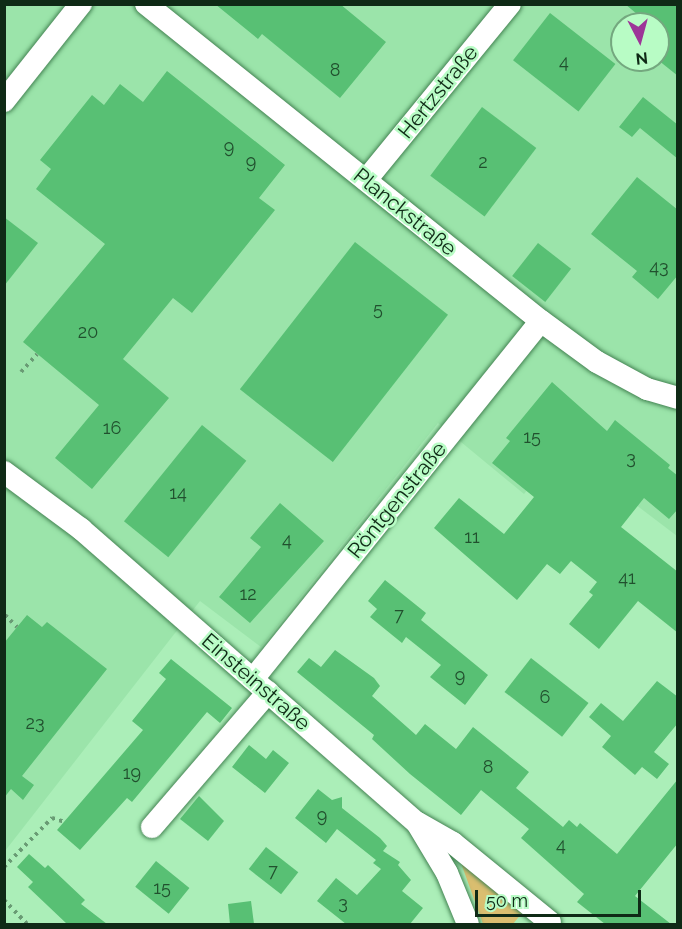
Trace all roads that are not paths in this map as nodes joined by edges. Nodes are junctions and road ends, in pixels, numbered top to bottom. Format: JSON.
{"nodes":[{"id":1,"x":81,"y":4,"type":"edge"},
{"id":2,"x":146,"y":4,"type":"edge"},
{"id":3,"x":510,"y":4,"type":"edge"},
{"id":4,"x":4,"y":101,"type":"edge"},
{"id":5,"x":366,"y":180,"type":"junction"},
{"id":6,"x":541,"y":321,"type":"junction"},
{"id":7,"x":678,"y":398,"type":"edge"},
{"id":8,"x":4,"y":472,"type":"edge"},
{"id":9,"x":260,"y":685,"type":"junction"},
{"id":10,"x":417,"y":823,"type":"junction"},
{"id":11,"x":152,"y":827,"type":"dead end"},
{"id":12,"x":550,"y":922,"type":"dead end"},
{"id":13,"x":468,"y":924,"type":"edge"}],
"edges":[{"from":1,"to":4,"type":"street"},
{"from":2,"to":5,"type":"street","name":"Planckstraße"},
{"from":3,"to":5,"type":"street","name":"Hertzstraße"},
{"from":5,"to":6,"type":"street","name":"Planckstraße"},
{"from":6,"to":7,"type":"street","name":"Planckstraße"},
{"from":6,"to":9,"type":"street","name":"Röntgenstraße"},
{"from":8,"to":9,"type":"street","name":"Einsteinstraße"},
{"from":9,"to":10,"type":"street","name":"Einsteinstraße"},
{"from":9,"to":11,"type":"street","name":"Röntgenstraße"},
{"from":10,"to":12,"type":"street"},
{"from":10,"to":13,"type":"street","name":"Einsteinstraße"}]}
